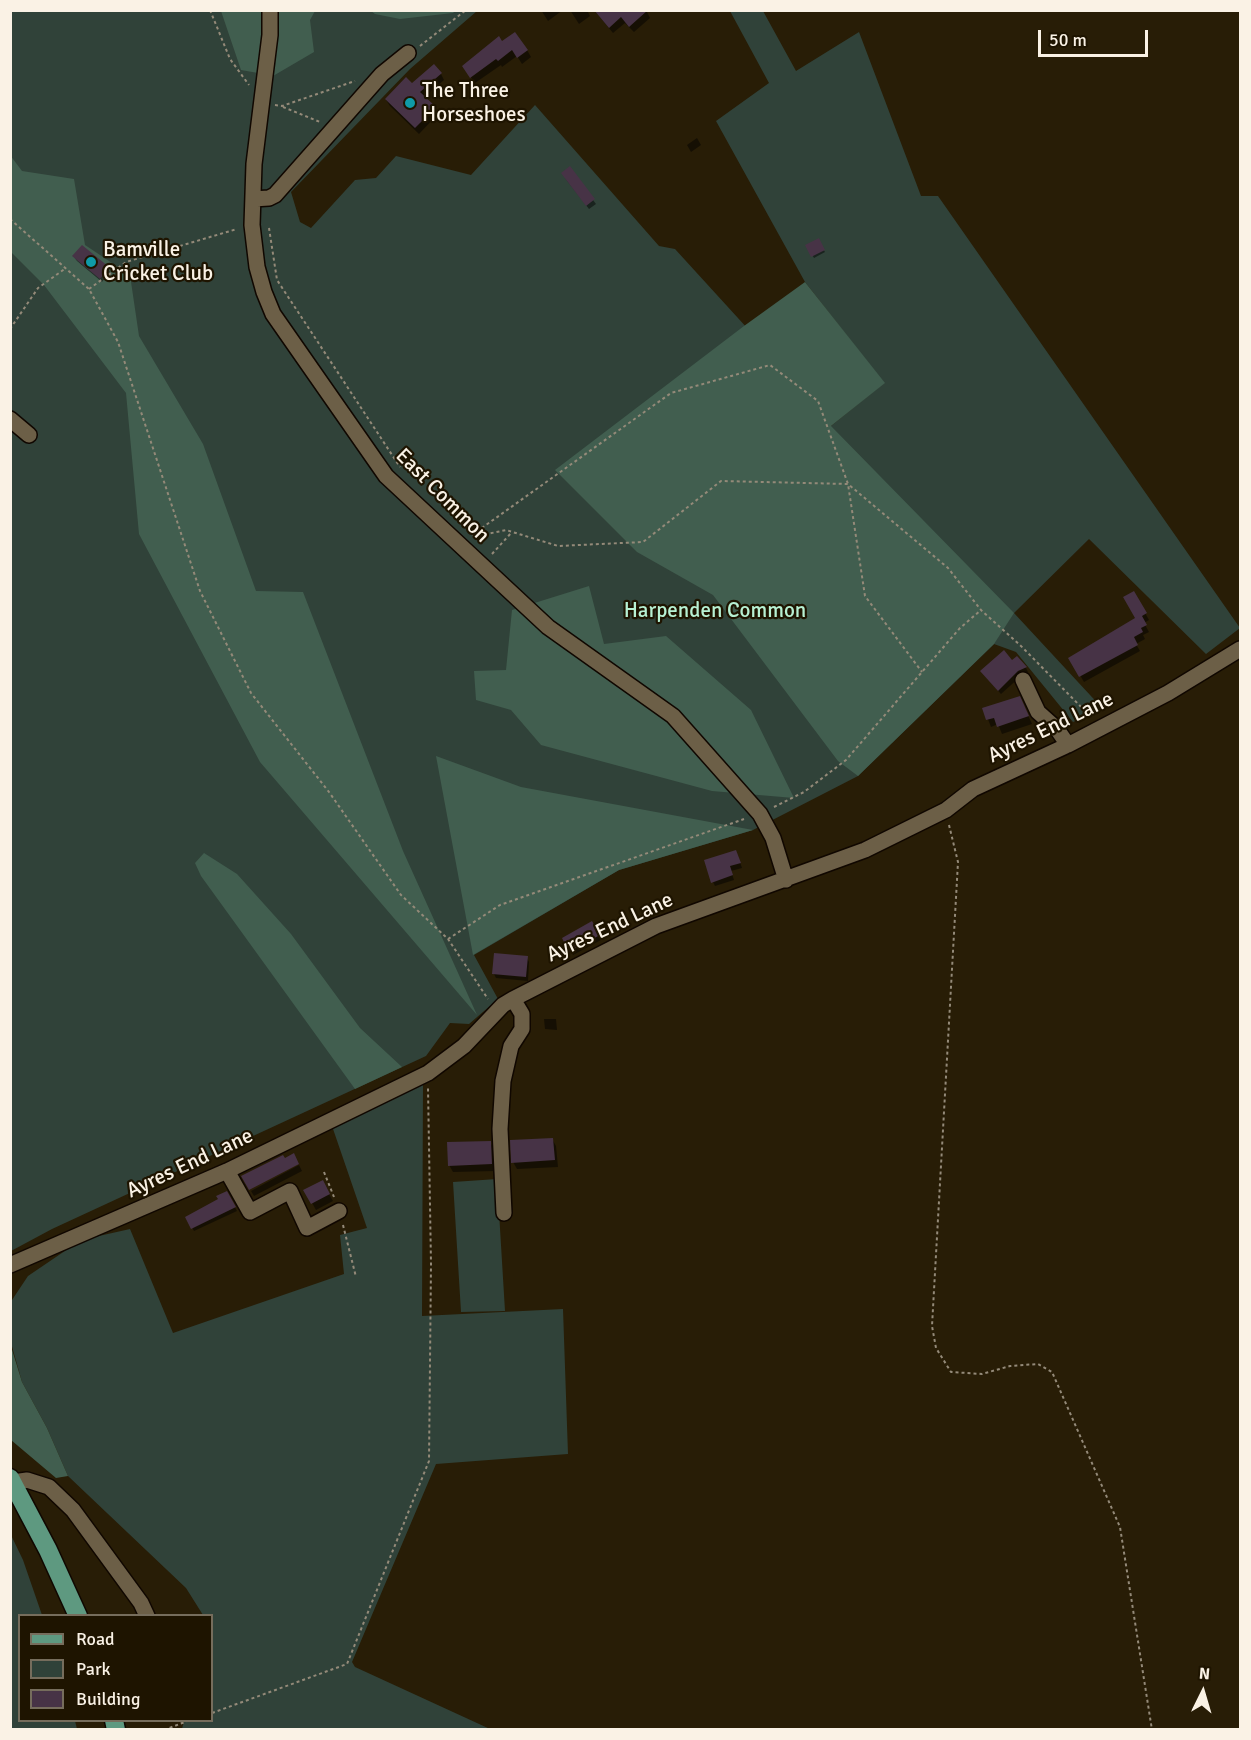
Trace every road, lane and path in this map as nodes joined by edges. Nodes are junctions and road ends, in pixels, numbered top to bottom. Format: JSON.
{"nodes":[{"id":1,"x":210,"y":10,"type":"edge"},
{"id":2,"x":270,"y":10,"type":"edge"},
{"id":3,"x":466,"y":10,"type":"edge"},
{"id":4,"x":408,"y":53,"type":"joint"},
{"id":5,"x":382,"y":74,"type":"junction"},
{"id":6,"x":262,"y":102,"type":"junction"},
{"id":7,"x":282,"y":106,"type":"junction"},
{"id":8,"x":333,"y":127,"type":"junction"},
{"id":9,"x":253,"y":199,"type":"junction"},
{"id":10,"x":10,"y":219,"type":"edge"},
{"id":11,"x":252,"y":225,"type":"junction"},
{"id":12,"x":66,"y":268,"type":"junction"},
{"id":13,"x":89,"y":289,"type":"junction"},
{"id":14,"x":10,"y":329,"type":"edge"},
{"id":15,"x":10,"y":419,"type":"edge"},
{"id":16,"x":29,"y":435,"type":"dead end"},
{"id":17,"x":402,"y":470,"type":"dead end"},
{"id":18,"x":848,"y":484,"type":"junction"},
{"id":19,"x":513,"y":532,"type":"junction"},
{"id":20,"x":482,"y":566,"type":"junction"},
{"id":21,"x":981,"y":610,"type":"junction"},
{"id":22,"x":1240,"y":649,"type":"edge"},
{"id":23,"x":922,"y":672,"type":"junction"},
{"id":24,"x":1023,"y":680,"type":"dead end"},
{"id":25,"x":1101,"y":729,"type":"junction"},
{"id":26,"x":1068,"y":745,"type":"junction"},
{"id":27,"x":946,"y":810,"type":"junction"},
{"id":28,"x":760,"y":814,"type":"junction"},
{"id":29,"x":786,"y":880,"type":"junction"},
{"id":30,"x":448,"y":939,"type":"junction"},
{"id":31,"x":513,"y":999,"type":"junction"},
{"id":32,"x":496,"y":1012,"type":"junction"},
{"id":33,"x":428,"y":1072,"type":"junction"},
{"id":34,"x":227,"y":1171,"type":"junction"},
{"id":35,"x":339,"y":1211,"type":"dead end"},
{"id":36,"x":504,"y":1213,"type":"dead end"},
{"id":37,"x":10,"y":1265,"type":"edge"},
{"id":38,"x":12,"y":1480,"type":"edge"},
{"id":39,"x":77,"y":1614,"type":"edge"},
{"id":40,"x":146,"y":1614,"type":"edge"},
{"id":41,"x":213,"y":1713,"type":"edge"},
{"id":42,"x":185,"y":1722,"type":"edge"},
{"id":43,"x":164,"y":1730,"type":"edge"},
{"id":44,"x":1152,"y":1730,"type":"edge"}],
"edges":[{"from":1,"to":6,"type":"path"},
{"from":2,"to":6,"type":"street","name":"East Common"},
{"from":3,"to":4,"type":"path"},
{"from":4,"to":5,"type":"street"},
{"from":5,"to":7,"type":"path"},
{"from":5,"to":8,"type":"street"},
{"from":6,"to":7,"type":"path"},
{"from":6,"to":9,"type":"street","name":"East Common"},
{"from":7,"to":8,"type":"path"},
{"from":8,"to":9,"type":"street"},
{"from":9,"to":11,"type":"street","name":"East Common"},
{"from":10,"to":12,"type":"path"},
{"from":11,"to":13,"type":"path"},
{"from":11,"to":17,"type":"path"},
{"from":11,"to":20,"type":"street","name":"East Common"},
{"from":12,"to":13,"type":"path"},
{"from":12,"to":14,"type":"path"},
{"from":13,"to":30,"type":"path"},
{"from":15,"to":16,"type":"street"},
{"from":18,"to":19,"type":"path"},
{"from":18,"to":19,"type":"path"},
{"from":18,"to":21,"type":"path"},
{"from":18,"to":23,"type":"path"},
{"from":19,"to":20,"type":"path"},
{"from":20,"to":28,"type":"street","name":"East Common"},
{"from":21,"to":23,"type":"path"},
{"from":21,"to":25,"type":"path"},
{"from":22,"to":25,"type":"street","name":"Ayres End Lane"},
{"from":23,"to":28,"type":"path"},
{"from":24,"to":26,"type":"street"},
{"from":25,"to":26,"type":"street","name":"Ayres End Lane"},
{"from":26,"to":27,"type":"street","name":"Ayres End Lane"},
{"from":27,"to":29,"type":"street","name":"Ayres End Lane"},
{"from":27,"to":44,"type":"path"},
{"from":28,"to":29,"type":"street","name":"East Common"},
{"from":28,"to":30,"type":"path"},
{"from":29,"to":31,"type":"street","name":"Ayres End Lane"},
{"from":30,"to":32,"type":"path"},
{"from":31,"to":32,"type":"street","name":"Ayres End Lane"},
{"from":31,"to":36,"type":"street"},
{"from":32,"to":33,"type":"street","name":"Ayres End Lane"},
{"from":33,"to":34,"type":"street","name":"Ayres End Lane"},
{"from":33,"to":41,"type":"path"},
{"from":34,"to":35,"type":"street"},
{"from":34,"to":37,"type":"street","name":"Ayres End Lane"},
{"from":38,"to":39,"type":"main road"},
{"from":38,"to":40,"type":"street"},
{"from":42,"to":43,"type":"path"}]}
